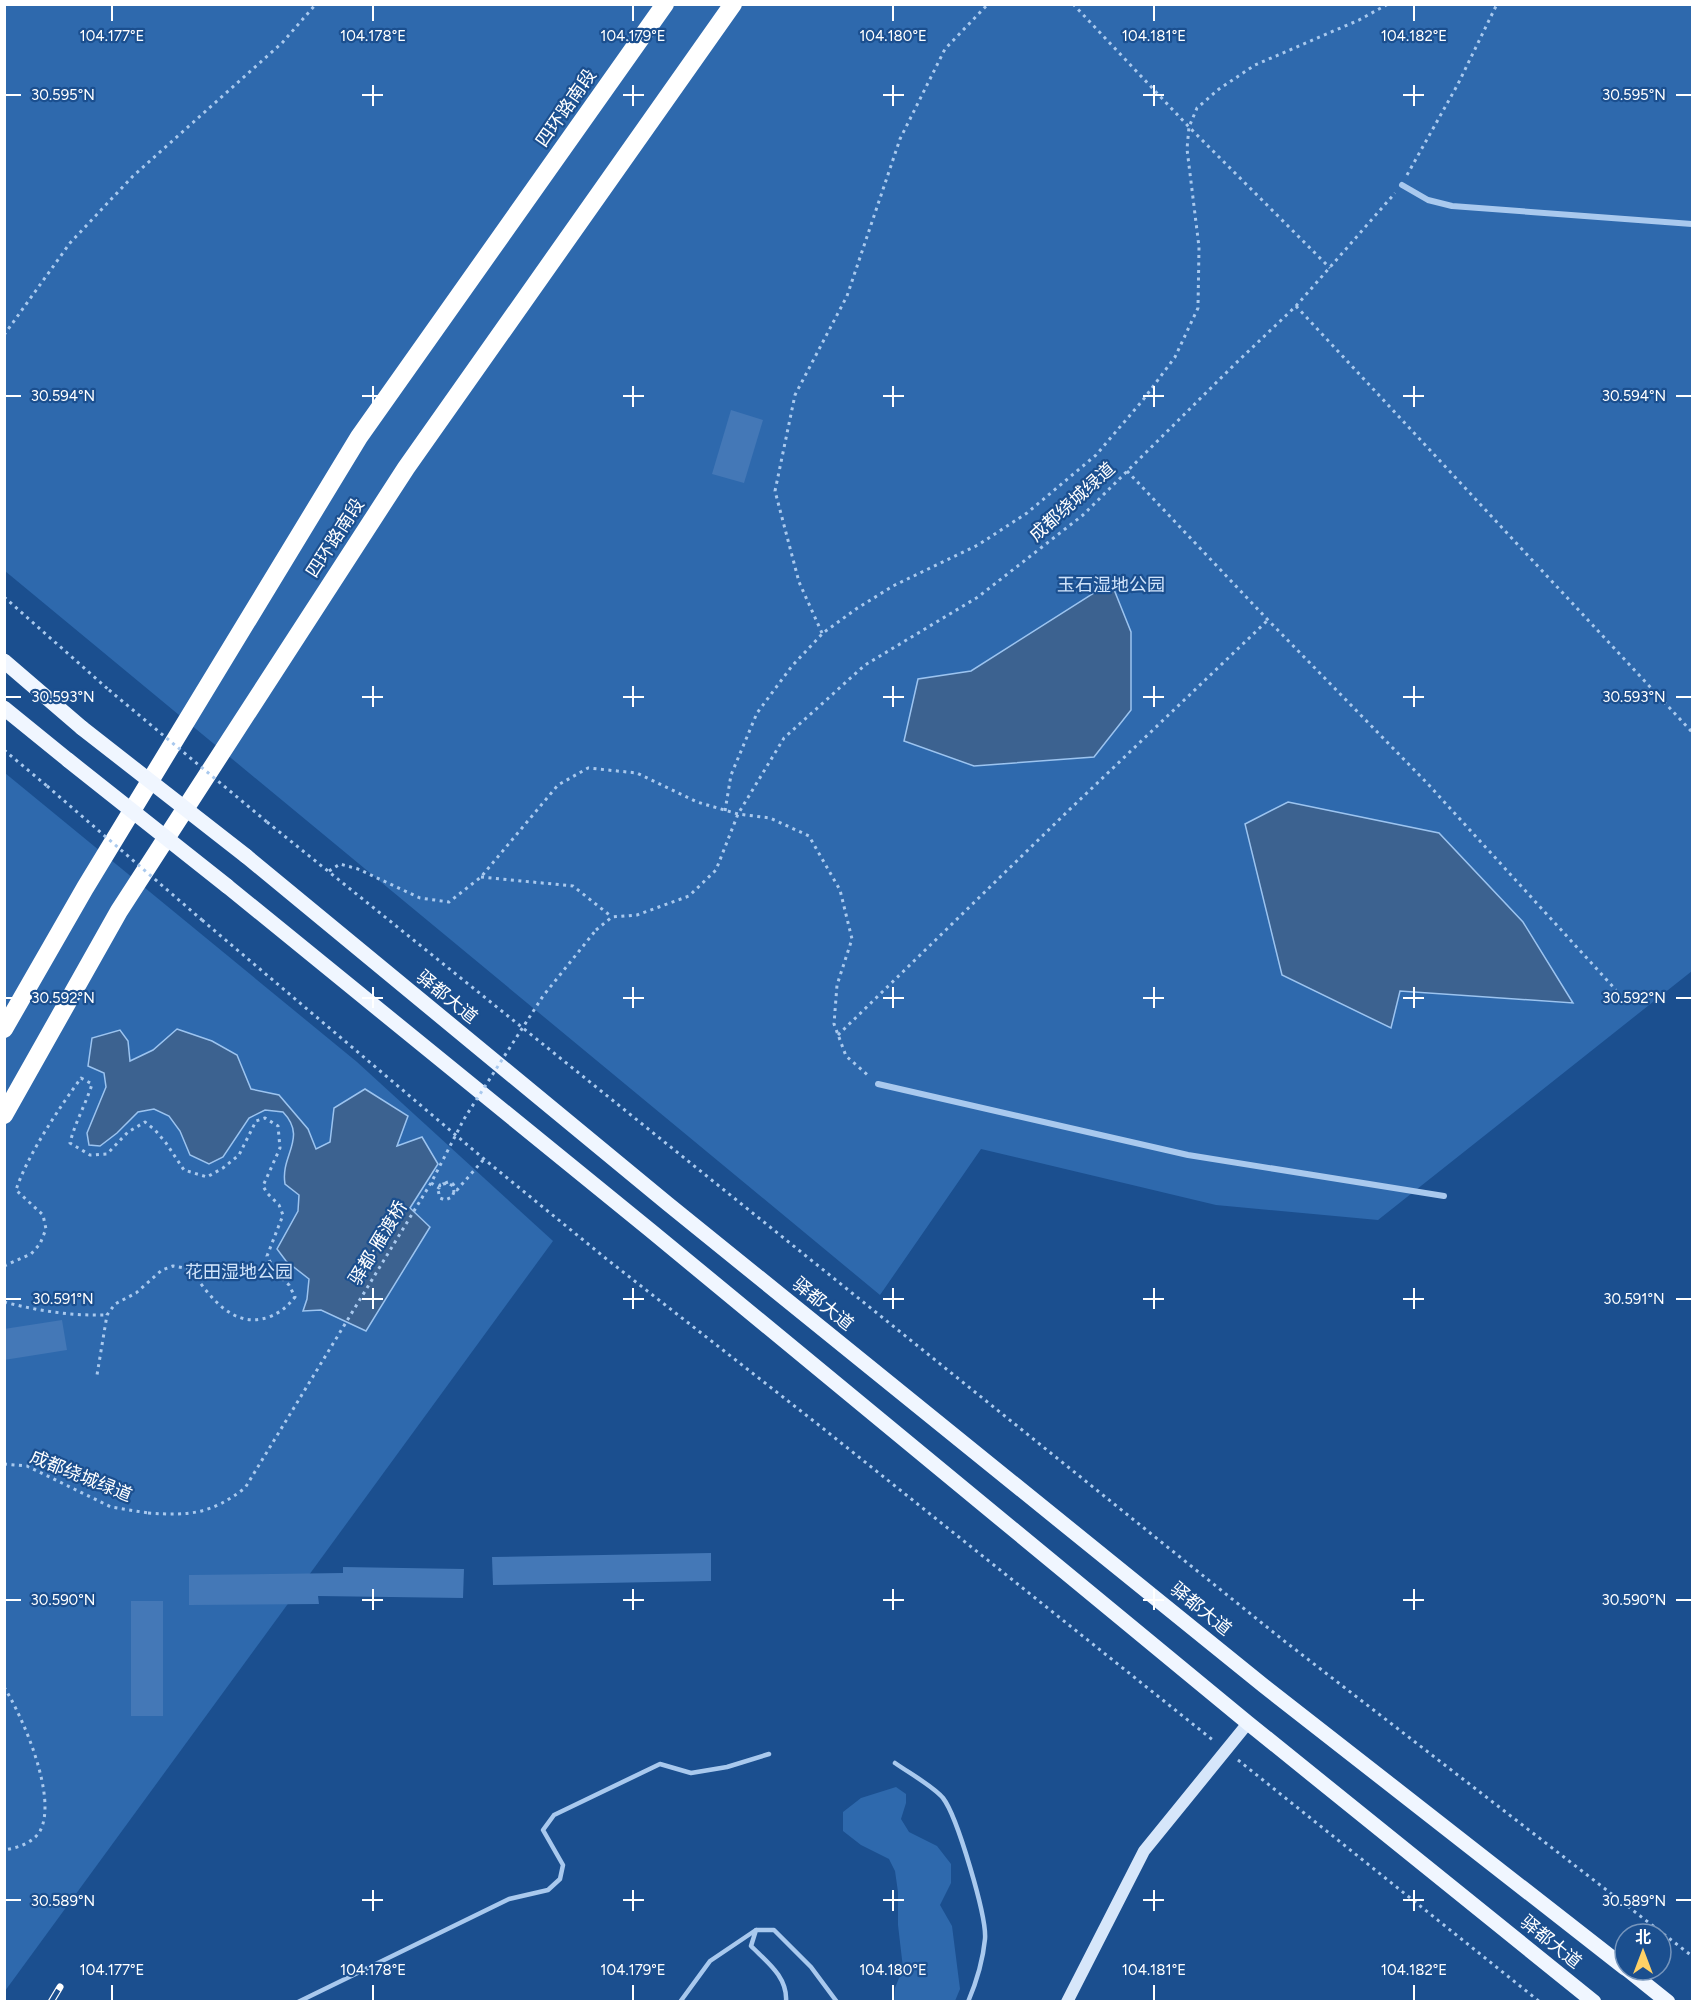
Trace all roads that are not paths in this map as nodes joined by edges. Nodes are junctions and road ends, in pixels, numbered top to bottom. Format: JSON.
{"nodes":[{"id":1,"x":665,"y":4,"type":"edge"},
{"id":2,"x":733,"y":4,"type":"edge"},
{"id":3,"x":1402,"y":185,"type":"road end"},
{"id":4,"x":1692,"y":224,"type":"edge"},
{"id":5,"x":4,"y":661,"type":"edge"},
{"id":6,"x":4,"y":708,"type":"edge"},
{"id":7,"x":4,"y":1029,"type":"edge"},
{"id":8,"x":878,"y":1084,"type":"road end"},
{"id":9,"x":4,"y":1115,"type":"edge"},
{"id":10,"x":1444,"y":1196,"type":"dead end"},
{"id":11,"x":1248,"y":1724,"type":"junction"},
{"id":12,"x":769,"y":1754,"type":"dead end"},
{"id":13,"x":895,"y":1763,"type":"dead end"},
{"id":14,"x":756,"y":1930,"type":"junction"},
{"id":15,"x":1613,"y":1959,"type":"edge"},
{"id":16,"x":1643,"y":1982,"type":"edge"},
{"id":17,"x":298,"y":2001,"type":"edge"},
{"id":18,"x":680,"y":2001,"type":"edge"},
{"id":19,"x":786,"y":2001,"type":"edge"},
{"id":20,"x":837,"y":2001,"type":"edge"},
{"id":21,"x":969,"y":2001,"type":"edge"},
{"id":22,"x":1067,"y":2001,"type":"edge"},
{"id":23,"x":1594,"y":2001,"type":"edge"},
{"id":24,"x":1668,"y":2001,"type":"edge"}],
"edges":[{"from":1,"to":7,"type":"highway","name":"四环路南段"},
{"from":2,"to":9,"type":"highway","name":"四环路南段"},
{"from":3,"to":4,"type":"street"},
{"from":5,"to":15,"type":"main road","name":"驿都大道","bridge":true},
{"from":6,"to":11,"type":"main road","name":"驿都大道","bridge":true},
{"from":8,"to":10,"type":"street"},
{"from":11,"to":22,"type":"street"},
{"from":11,"to":23,"type":"main road","name":"驿都大道"},
{"from":12,"to":17,"type":"lane"},
{"from":13,"to":21,"type":"lane"},
{"from":14,"to":18,"type":"lane"},
{"from":14,"to":19,"type":"lane"},
{"from":14,"to":20,"type":"lane"},
{"from":16,"to":24,"type":"main road","name":"驿都大道"}]}
